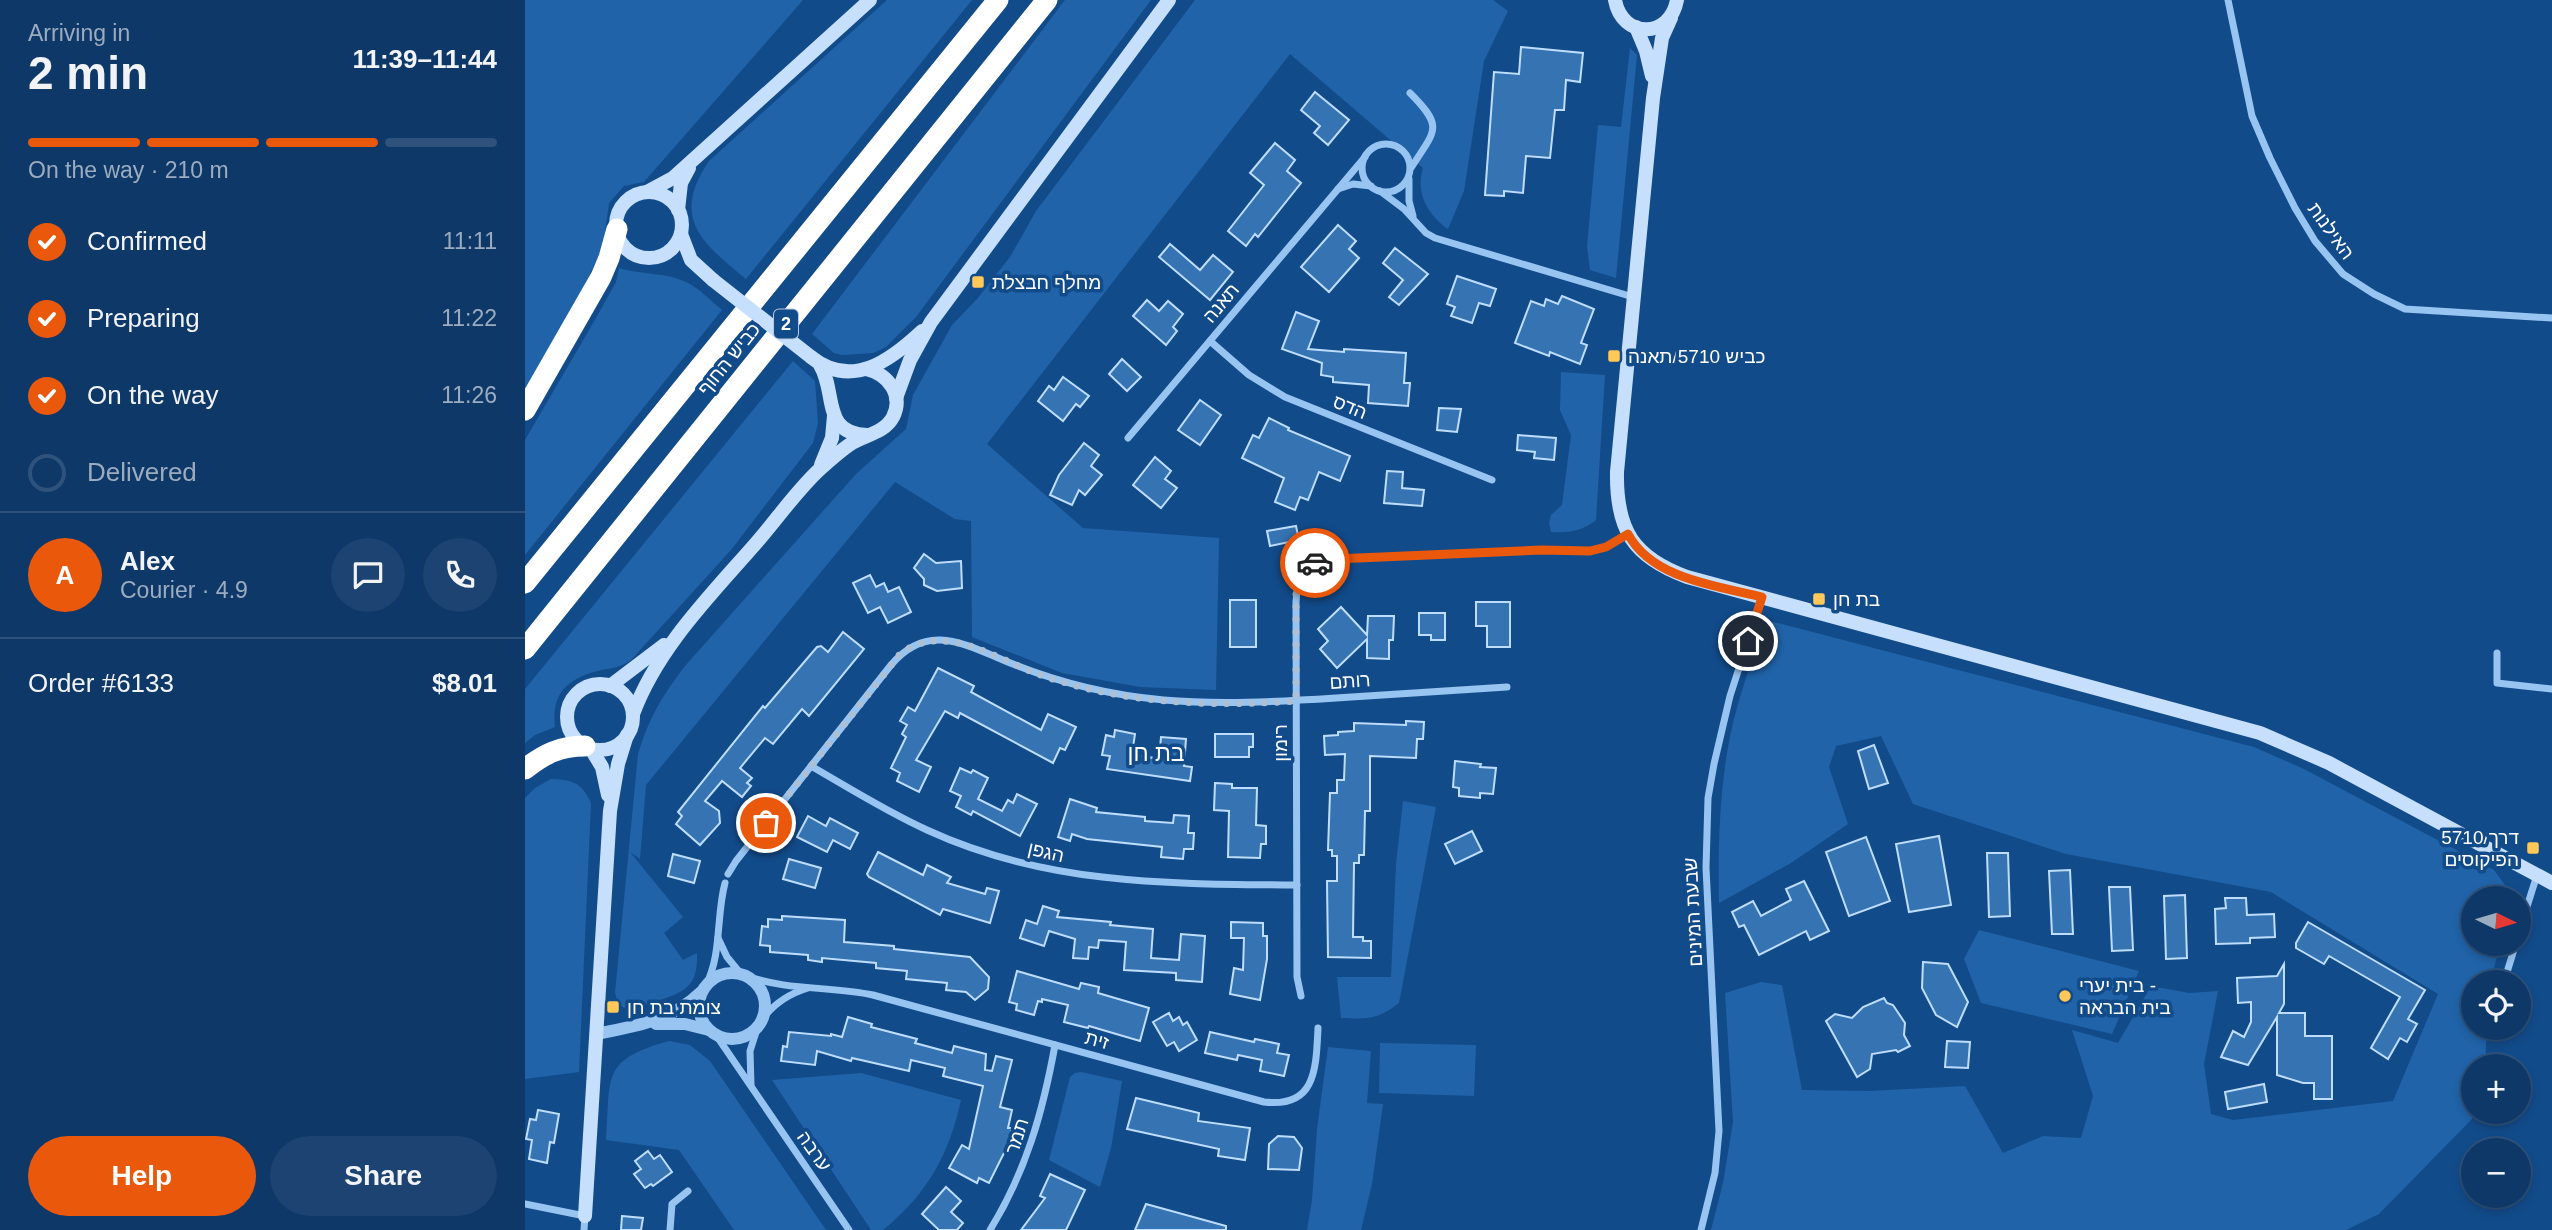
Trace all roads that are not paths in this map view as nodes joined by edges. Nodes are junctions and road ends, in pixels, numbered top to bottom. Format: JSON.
{"nodes":[{"id":1,"x":870,"y":0,"type":"edge"},
{"id":2,"x":998,"y":0,"type":"edge"},
{"id":3,"x":1047,"y":0,"type":"edge"},
{"id":4,"x":1169,"y":0,"type":"edge"},
{"id":5,"x":1615,"y":0,"type":"edge"},
{"id":6,"x":1678,"y":0,"type":"edge"},
{"id":7,"x":2228,"y":0,"type":"edge"},
{"id":8,"x":1671,"y":18,"type":"junction"},
{"id":9,"x":1636,"y":27,"type":"junction"},
{"id":10,"x":1410,"y":93,"type":"dead end"},
{"id":11,"x":1653,"y":98,"type":"junction"},
{"id":12,"x":701,"y":152,"type":"junction"},
{"id":13,"x":1365,"y":157,"type":"junction"},
{"id":14,"x":1410,"y":172,"type":"junction"},
{"id":15,"x":1371,"y":186,"type":"junction"},
{"id":16,"x":1338,"y":189,"type":"junction"},
{"id":17,"x":1380,"y":191,"type":"junction"},
{"id":18,"x":647,"y":192,"type":"junction"},
{"id":19,"x":678,"y":210,"type":"junction"},
{"id":20,"x":1417,"y":222,"type":"junction"},
{"id":21,"x":617,"y":229,"type":"junction"},
{"id":22,"x":681,"y":234,"type":"junction"},
{"id":23,"x":655,"y":257,"type":"junction"},
{"id":24,"x":701,"y":270,"type":"junction"},
{"id":25,"x":1634,"y":297,"type":"junction"},
{"id":26,"x":2552,"y":318,"type":"edge"},
{"id":27,"x":931,"y":322,"type":"junction"},
{"id":28,"x":1210,"y":341,"type":"junction"},
{"id":29,"x":815,"y":361,"type":"junction"},
{"id":30,"x":860,"y":370,"type":"junction"},
{"id":31,"x":896,"y":398,"type":"junction"},
{"id":32,"x":831,"y":399,"type":"junction"},
{"id":33,"x":525,"y":410,"type":"edge"},
{"id":34,"x":834,"y":416,"type":"junction"},
{"id":35,"x":867,"y":435,"type":"junction"},
{"id":36,"x":1128,"y":438,"type":"dead end"},
{"id":37,"x":817,"y":472,"type":"junction"},
{"id":38,"x":1492,"y":481,"type":"dead end"},
{"id":39,"x":1628,"y":534,"type":"junction"},
{"id":40,"x":525,"y":583,"type":"edge"},
{"id":41,"x":1762,"y":597,"type":"junction"},
{"id":42,"x":685,"y":625,"type":"junction"},
{"id":43,"x":525,"y":649,"type":"edge"},
{"id":44,"x":2497,"y":653,"type":"dead end"},
{"id":45,"x":610,"y":686,"type":"junction"},
{"id":46,"x":1507,"y":687,"type":"dead end"},
{"id":47,"x":2552,"y":689,"type":"edge"},
{"id":48,"x":1296,"y":701,"type":"junction"},
{"id":49,"x":633,"y":713,"type":"junction"},
{"id":50,"x":628,"y":735,"type":"junction"},
{"id":51,"x":588,"y":748,"type":"junction"},
{"id":52,"x":811,"y":766,"type":"junction"},
{"id":53,"x":525,"y":769,"type":"edge"},
{"id":54,"x":610,"y":811,"type":"junction"},
{"id":55,"x":2537,"y":875,"type":"junction"},
{"id":56,"x":2552,"y":883,"type":"edge"},
{"id":57,"x":1297,"y":885,"type":"junction"},
{"id":58,"x":2531,"y":894,"type":"edge"},
{"id":59,"x":717,"y":933,"type":"junction"},
{"id":60,"x":744,"y":975,"type":"junction"},
{"id":61,"x":813,"y":986,"type":"junction"},
{"id":62,"x":704,"y":987,"type":"junction"},
{"id":63,"x":1301,"y":996,"type":"dead end"},
{"id":64,"x":648,"y":1024,"type":"junction"},
{"id":65,"x":759,"y":1024,"type":"junction"},
{"id":66,"x":1318,"y":1028,"type":"dead end"},
{"id":67,"x":713,"y":1032,"type":"junction"},
{"id":68,"x":596,"y":1034,"type":"junction"},
{"id":69,"x":1055,"y":1045,"type":"junction"},
{"id":70,"x":753,"y":1090,"type":"junction"},
{"id":71,"x":688,"y":1191,"type":"dead end"},
{"id":72,"x":525,"y":1204,"type":"edge"},
{"id":73,"x":585,"y":1223,"type":"edge"},
{"id":74,"x":670,"y":1230,"type":"edge"},
{"id":75,"x":849,"y":1230,"type":"edge"},
{"id":76,"x":990,"y":1230,"type":"edge"},
{"id":77,"x":1701,"y":1230,"type":"edge"}],
"edges":[{"from":1,"to":12,"type":"main road"},
{"from":2,"to":40,"type":"highway","name":"כביש החוף","number":"2"},
{"from":3,"to":43,"type":"highway","name":"כביש החוף","number":"2"},
{"from":4,"to":27,"type":"main road"},
{"from":5,"to":9,"type":"main road"},
{"from":6,"to":8,"type":"main road"},
{"from":7,"to":26,"type":"street","name":"האילנות"},
{"from":8,"to":9,"type":"main road"},
{"from":8,"to":11,"type":"main road"},
{"from":9,"to":11,"type":"main road"},
{"from":10,"to":14,"type":"street"},
{"from":11,"to":25,"type":"main road"},
{"from":12,"to":18,"type":"main road"},
{"from":12,"to":19,"type":"main road"},
{"from":13,"to":14,"type":"street"},
{"from":13,"to":15,"type":"street"},
{"from":13,"to":16,"type":"street","name":"תאנה"},
{"from":14,"to":17,"type":"street"},
{"from":14,"to":20,"type":"street"},
{"from":15,"to":16,"type":"street"},
{"from":15,"to":17,"type":"street"},
{"from":16,"to":28,"type":"street","name":"תאנה"},
{"from":17,"to":20,"type":"street"},
{"from":18,"to":19,"type":"main road"},
{"from":18,"to":21,"type":"main road"},
{"from":19,"to":22,"type":"main road"},
{"from":20,"to":25,"type":"street"},
{"from":21,"to":23,"type":"main road"},
{"from":21,"to":33,"type":"highway"},
{"from":22,"to":23,"type":"main road"},
{"from":22,"to":24,"type":"main road"},
{"from":23,"to":24,"type":"main road"},
{"from":24,"to":29,"type":"main road","bridge":true},
{"from":25,"to":39,"type":"main road"},
{"from":27,"to":30,"type":"main road"},
{"from":27,"to":31,"type":"main road"},
{"from":28,"to":36,"type":"street","name":"תאנה"},
{"from":28,"to":38,"type":"street","name":"הדס"},
{"from":29,"to":30,"type":"main road"},
{"from":29,"to":32,"type":"main road"},
{"from":30,"to":31,"type":"main road"},
{"from":30,"to":32,"type":"main road"},
{"from":31,"to":35,"type":"main road"},
{"from":32,"to":34,"type":"main road"},
{"from":34,"to":35,"type":"main road"},
{"from":34,"to":37,"type":"main road"},
{"from":35,"to":37,"type":"main road"},
{"from":37,"to":42,"type":"main road"},
{"from":39,"to":41,"type":"main road"},
{"from":39,"to":48,"type":"street","name":"רימון"},
{"from":41,"to":55,"type":"main road"},
{"from":41,"to":77,"type":"street","name":"שבעת המינים"},
{"from":42,"to":45,"type":"main road"},
{"from":42,"to":49,"type":"main road"},
{"from":44,"to":47,"type":"street"},
{"from":45,"to":49,"type":"main road"},
{"from":45,"to":51,"type":"main road"},
{"from":46,"to":48,"type":"street","name":"רותם"},
{"from":48,"to":52,"type":"street","name":"רותם"},
{"from":48,"to":57,"type":"street","name":"רימון"},
{"from":49,"to":50,"type":"main road"},
{"from":50,"to":51,"type":"main road"},
{"from":50,"to":54,"type":"main road"},
{"from":51,"to":53,"type":"highway"},
{"from":51,"to":54,"type":"main road"},
{"from":52,"to":57,"type":"street","name":"הגפן"},
{"from":52,"to":59,"type":"street","name":"רותם"},
{"from":54,"to":68,"type":"main road"},
{"from":55,"to":56,"type":"main road"},
{"from":55,"to":58,"type":"street"},
{"from":57,"to":63,"type":"street","name":"רימון"},
{"from":59,"to":60,"type":"street"},
{"from":59,"to":62,"type":"street","name":"רותם"},
{"from":60,"to":61,"type":"street","name":"זית"},
{"from":60,"to":62,"type":"street"},
{"from":60,"to":65,"type":"street"},
{"from":61,"to":65,"type":"street"},
{"from":61,"to":69,"type":"street","name":"זית"},
{"from":62,"to":64,"type":"street"},
{"from":62,"to":67,"type":"street"},
{"from":64,"to":67,"type":"street"},
{"from":64,"to":68,"type":"street"},
{"from":65,"to":67,"type":"street"},
{"from":65,"to":70,"type":"street","name":"ערבה"},
{"from":66,"to":69,"type":"street","name":"זית"},
{"from":67,"to":70,"type":"street","name":"ערבה"},
{"from":68,"to":73,"type":"main road"},
{"from":69,"to":76,"type":"street","name":"תמר"},
{"from":70,"to":75,"type":"street","name":"ערבה"},
{"from":71,"to":74,"type":"street"},
{"from":72,"to":73,"type":"street"}]}
